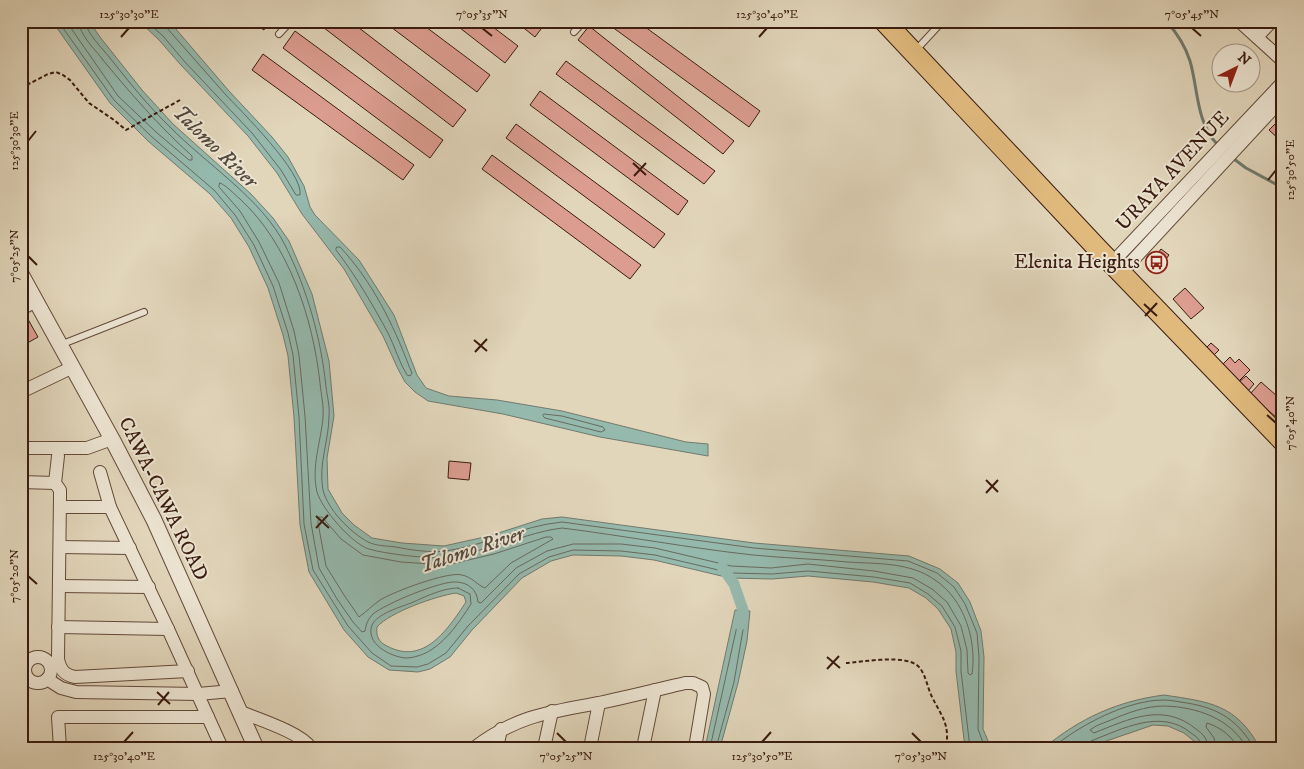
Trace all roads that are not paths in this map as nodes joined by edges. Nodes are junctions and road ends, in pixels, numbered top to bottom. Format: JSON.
{"nodes":[{"id":1,"x":291,"y":21,"type":"edge"},
{"id":2,"x":584,"y":21,"type":"edge"},
{"id":3,"x":884,"y":21,"type":"edge"},
{"id":4,"x":1239,"y":21,"type":"edge"},
{"id":5,"x":1272,"y":21,"type":"edge"},
{"id":6,"x":941,"y":24,"type":"dead end"},
{"id":7,"x":574,"y":32,"type":"dead end"},
{"id":8,"x":279,"y":34,"type":"dead end"},
{"id":9,"x":1257,"y":38,"type":"junction"},
{"id":10,"x":914,"y":52,"type":"junction"},
{"id":11,"x":1283,"y":61,"type":"edge"},
{"id":12,"x":1283,"y":82,"type":"edge"},
{"id":13,"x":1283,"y":98,"type":"edge"},
{"id":14,"x":1242,"y":133,"type":"junction"},
{"id":15,"x":1116,"y":268,"type":"junction"},
{"id":16,"x":21,"y":274,"type":"edge"},
{"id":17,"x":36,"y":301,"type":"junction"},
{"id":18,"x":21,"y":308,"type":"edge"},
{"id":19,"x":144,"y":312,"type":"dead end"},
{"id":20,"x":60,"y":345,"type":"junction"},
{"id":21,"x":73,"y":367,"type":"junction"},
{"id":22,"x":21,"y":392,"type":"edge"},
{"id":23,"x":112,"y":439,"type":"junction"},
{"id":24,"x":1283,"y":442,"type":"edge"},
{"id":25,"x":21,"y":448,"type":"edge"},
{"id":26,"x":58,"y":456,"type":"dead end"},
{"id":27,"x":100,"y":472,"type":"dead end"},
{"id":28,"x":21,"y":482,"type":"edge"},
{"id":29,"x":55,"y":483,"type":"junction"},
{"id":30,"x":60,"y":507,"type":"junction"},
{"id":31,"x":110,"y":507,"type":"junction"},
{"id":32,"x":60,"y":547,"type":"junction"},
{"id":33,"x":130,"y":548,"type":"junction"},
{"id":34,"x":59,"y":586,"type":"junction"},
{"id":35,"x":149,"y":587,"type":"junction"},
{"id":36,"x":58,"y":627,"type":"junction"},
{"id":37,"x":168,"y":629,"type":"junction"},
{"id":38,"x":24,"y":664,"type":"edge"},
{"id":39,"x":188,"y":671,"type":"junction"},
{"id":40,"x":47,"y":679,"type":"junction"},
{"id":41,"x":655,"y":690,"type":"junction"},
{"id":42,"x":232,"y":691,"type":"junction"},
{"id":43,"x":198,"y":694,"type":"junction"},
{"id":44,"x":598,"y":703,"type":"junction"},
{"id":45,"x":552,"y":711,"type":"junction"},
{"id":46,"x":241,"y":712,"type":"junction"},
{"id":47,"x":208,"y":717,"type":"junction"},
{"id":48,"x":501,"y":729,"type":"junction"},
{"id":49,"x":60,"y":748,"type":"edge"},
{"id":50,"x":222,"y":748,"type":"edge"},
{"id":51,"x":256,"y":748,"type":"edge"},
{"id":52,"x":311,"y":748,"type":"edge"},
{"id":53,"x":474,"y":748,"type":"edge"},
{"id":54,"x":497,"y":748,"type":"edge"},
{"id":55,"x":544,"y":748,"type":"edge"},
{"id":56,"x":590,"y":748,"type":"edge"},
{"id":57,"x":643,"y":748,"type":"edge"},
{"id":58,"x":695,"y":748,"type":"edge"}],
"edges":[{"from":1,"to":8,"type":"lane"},
{"from":2,"to":7,"type":"lane"},
{"from":3,"to":10,"type":"main road"},
{"from":4,"to":9,"type":"street"},
{"from":5,"to":9,"type":"street"},
{"from":6,"to":10,"type":"lane"},
{"from":9,"to":11,"type":"street"},
{"from":10,"to":15,"type":"main road"},
{"from":12,"to":14,"type":"street","name":"URAYA AVENUE"},
{"from":13,"to":14,"type":"street","name":"URAYA AVENUE"},
{"from":14,"to":15,"type":"street","name":"URAYA AVENUE"},
{"from":15,"to":24,"type":"main road"},
{"from":16,"to":17,"type":"street","name":"CAWA-CAWA ROAD"},
{"from":17,"to":18,"type":"street"},
{"from":17,"to":20,"type":"street","name":"CAWA-CAWA ROAD"},
{"from":19,"to":20,"type":"lane"},
{"from":20,"to":21,"type":"street","name":"CAWA-CAWA ROAD"},
{"from":21,"to":22,"type":"street"},
{"from":21,"to":23,"type":"street","name":"CAWA-CAWA ROAD"},
{"from":23,"to":25,"type":"street"},
{"from":23,"to":42,"type":"street","name":"CAWA-CAWA ROAD"},
{"from":26,"to":29,"type":"street"},
{"from":27,"to":31,"type":"street"},
{"from":28,"to":29,"type":"street"},
{"from":29,"to":30,"type":"street"},
{"from":30,"to":31,"type":"street"},
{"from":30,"to":32,"type":"street"},
{"from":31,"to":33,"type":"street"},
{"from":32,"to":33,"type":"street"},
{"from":32,"to":34,"type":"street"},
{"from":33,"to":35,"type":"street"},
{"from":34,"to":35,"type":"street"},
{"from":34,"to":36,"type":"street"},
{"from":35,"to":37,"type":"street"},
{"from":36,"to":37,"type":"street"},
{"from":36,"to":39,"type":"street"},
{"from":37,"to":39,"type":"street"},
{"from":38,"to":40,"type":"street"},
{"from":38,"to":40,"type":"street"},
{"from":39,"to":43,"type":"street"},
{"from":40,"to":43,"type":"street"},
{"from":41,"to":44,"type":"street"},
{"from":41,"to":57,"type":"street"},
{"from":41,"to":58,"type":"street"},
{"from":42,"to":43,"type":"street"},
{"from":42,"to":46,"type":"street","name":"CAWA-CAWA ROAD"},
{"from":43,"to":47,"type":"street"},
{"from":44,"to":45,"type":"street"},
{"from":44,"to":56,"type":"street"},
{"from":45,"to":48,"type":"street"},
{"from":45,"to":55,"type":"street"},
{"from":46,"to":51,"type":"street","name":"CAWA-CAWA ROAD"},
{"from":46,"to":52,"type":"street"},
{"from":47,"to":49,"type":"street"},
{"from":47,"to":50,"type":"street"},
{"from":48,"to":53,"type":"street"},
{"from":48,"to":54,"type":"street"}]}
